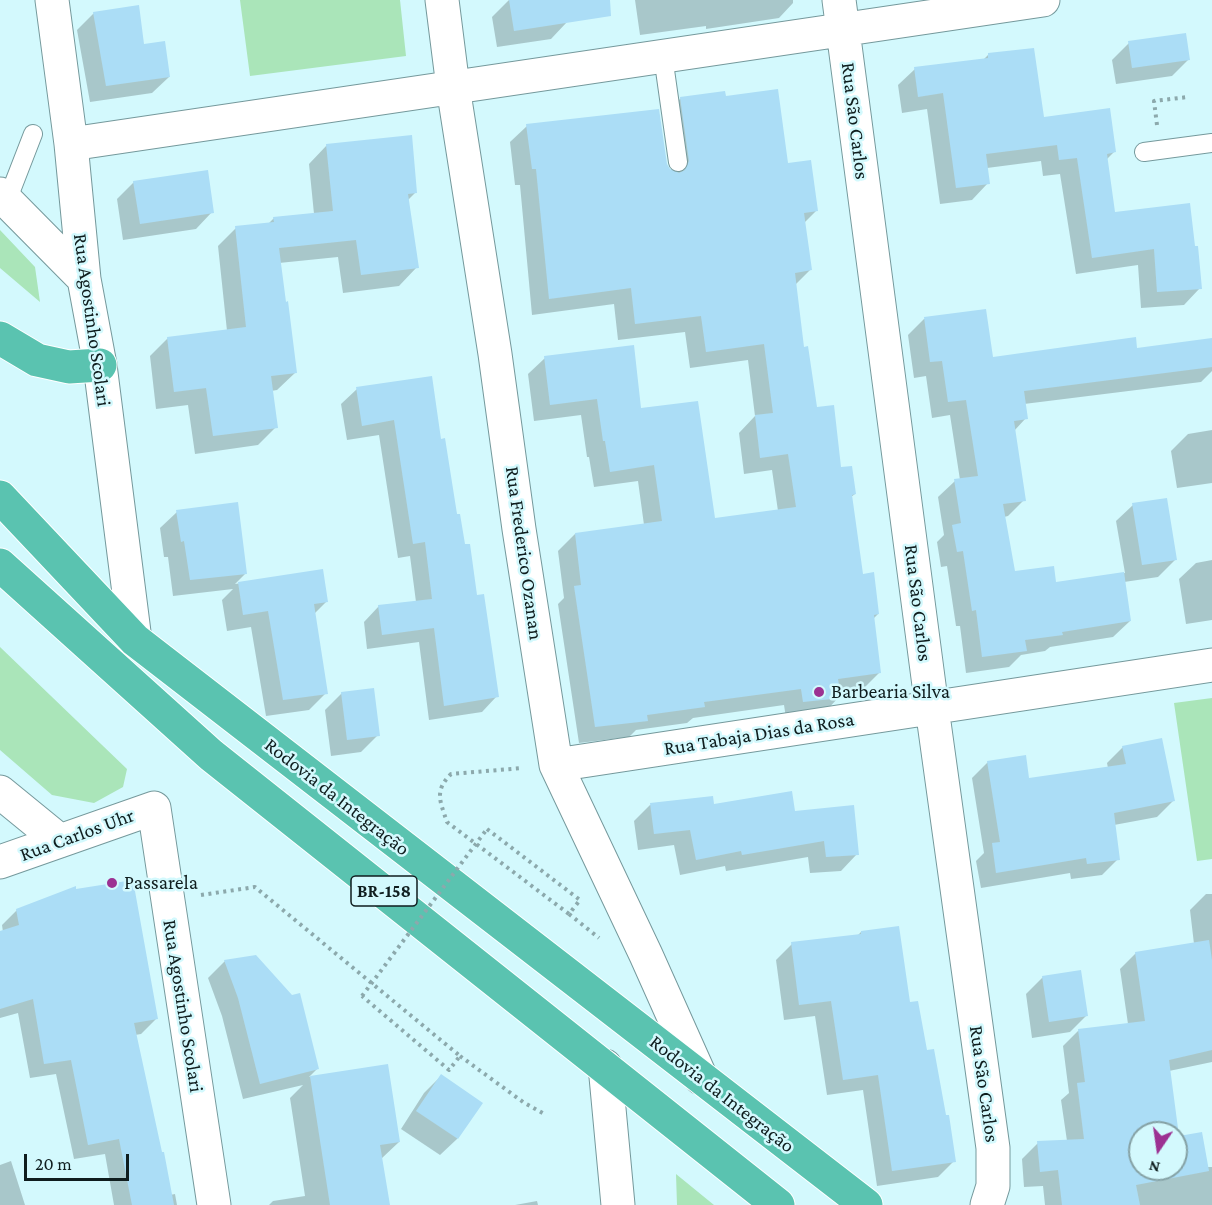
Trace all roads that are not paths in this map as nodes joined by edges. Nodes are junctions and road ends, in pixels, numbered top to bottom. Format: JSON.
{"nodes":[{"id":1,"x":52,"y":0,"type":"edge"},
{"id":2,"x":442,"y":0,"type":"edge"},
{"id":3,"x":1043,"y":0,"type":"edge"},
{"id":4,"x":841,"y":15,"type":"edge"},
{"id":5,"x":663,"y":56,"type":"junction"},
{"id":6,"x":453,"y":87,"type":"junction"},
{"id":7,"x":33,"y":134,"type":"dead end"},
{"id":8,"x":1212,"y":143,"type":"edge"},
{"id":9,"x":71,"y":144,"type":"junction"},
{"id":10,"x":1153,"y":151,"type":"road end"},
{"id":11,"x":678,"y":162,"type":"dead end"},
{"id":12,"x":3,"y":197,"type":"edge"},
{"id":13,"x":84,"y":279,"type":"junction"},
{"id":14,"x":0,"y":338,"type":"edge"},
{"id":15,"x":100,"y":365,"type":"junction"},
{"id":16,"x":0,"y":497,"type":"edge"},
{"id":17,"x":0,"y":565,"type":"edge"},
{"id":18,"x":135,"y":640,"type":"junction"},
{"id":19,"x":1212,"y":665,"type":"edge"},
{"id":20,"x":932,"y":708,"type":"junction"},
{"id":21,"x":556,"y":765,"type":"junction"},
{"id":22,"x":0,"y":792,"type":"edge"},
{"id":23,"x":154,"y":808,"type":"joint"},
{"id":24,"x":60,"y":841,"type":"junction"},
{"id":25,"x":0,"y":862,"type":"edge"},
{"id":26,"x":605,"y":1066,"type":"junction"},
{"id":27,"x":701,"y":1078,"type":"junction"},
{"id":28,"x":214,"y":1205,"type":"edge"},
{"id":29,"x":618,"y":1205,"type":"edge"},
{"id":30,"x":778,"y":1205,"type":"edge"},
{"id":31,"x":866,"y":1205,"type":"edge"},
{"id":32,"x":987,"y":1205,"type":"edge"}],
"edges":[{"from":1,"to":9,"type":"street","name":"Rua Agostinho Scolari"},
{"from":2,"to":6,"type":"street","name":"Rua Frederico Ozanan"},
{"from":3,"to":4,"type":"street"},
{"from":4,"to":5,"type":"street"},
{"from":4,"to":20,"type":"street","name":"Rua São Carlos"},
{"from":5,"to":6,"type":"street"},
{"from":5,"to":11,"type":"lane"},
{"from":6,"to":9,"type":"street"},
{"from":6,"to":21,"type":"street","name":"Rua Frederico Ozanan"},
{"from":7,"to":12,"type":"lane"},
{"from":8,"to":10,"type":"lane"},
{"from":9,"to":13,"type":"street","name":"Rua Agostinho Scolari"},
{"from":12,"to":13,"type":"street"},
{"from":13,"to":15,"type":"street","name":"Rua Agostinho Scolari"},
{"from":14,"to":15,"type":"highway"},
{"from":15,"to":18,"type":"street","name":"Rua Agostinho Scolari"},
{"from":16,"to":18,"type":"highway","name":"Rodovia da Integração","number":"BR-158"},
{"from":17,"to":26,"type":"highway","number":"BR-158"},
{"from":18,"to":27,"type":"highway","name":"Rodovia da Integração","number":"BR-158"},
{"from":19,"to":20,"type":"street","name":"Rua Tabaja Dias da Rosa"},
{"from":20,"to":21,"type":"street","name":"Rua Tabaja Dias da Rosa"},
{"from":20,"to":32,"type":"street","name":"Rua São Carlos"},
{"from":21,"to":27,"type":"street","name":"Rua Frederico Ozanan"},
{"from":22,"to":24,"type":"street"},
{"from":23,"to":24,"type":"street","name":"Rua Carlos Uhr"},
{"from":23,"to":28,"type":"street","name":"Rua Agostinho Scolari"},
{"from":24,"to":25,"type":"street","name":"Rua Carlos Uhr"},
{"from":26,"to":29,"type":"street"},
{"from":26,"to":30,"type":"highway","number":"BR-158"},
{"from":27,"to":31,"type":"highway","name":"Rodovia da Integração","number":"BR-158"}]}
